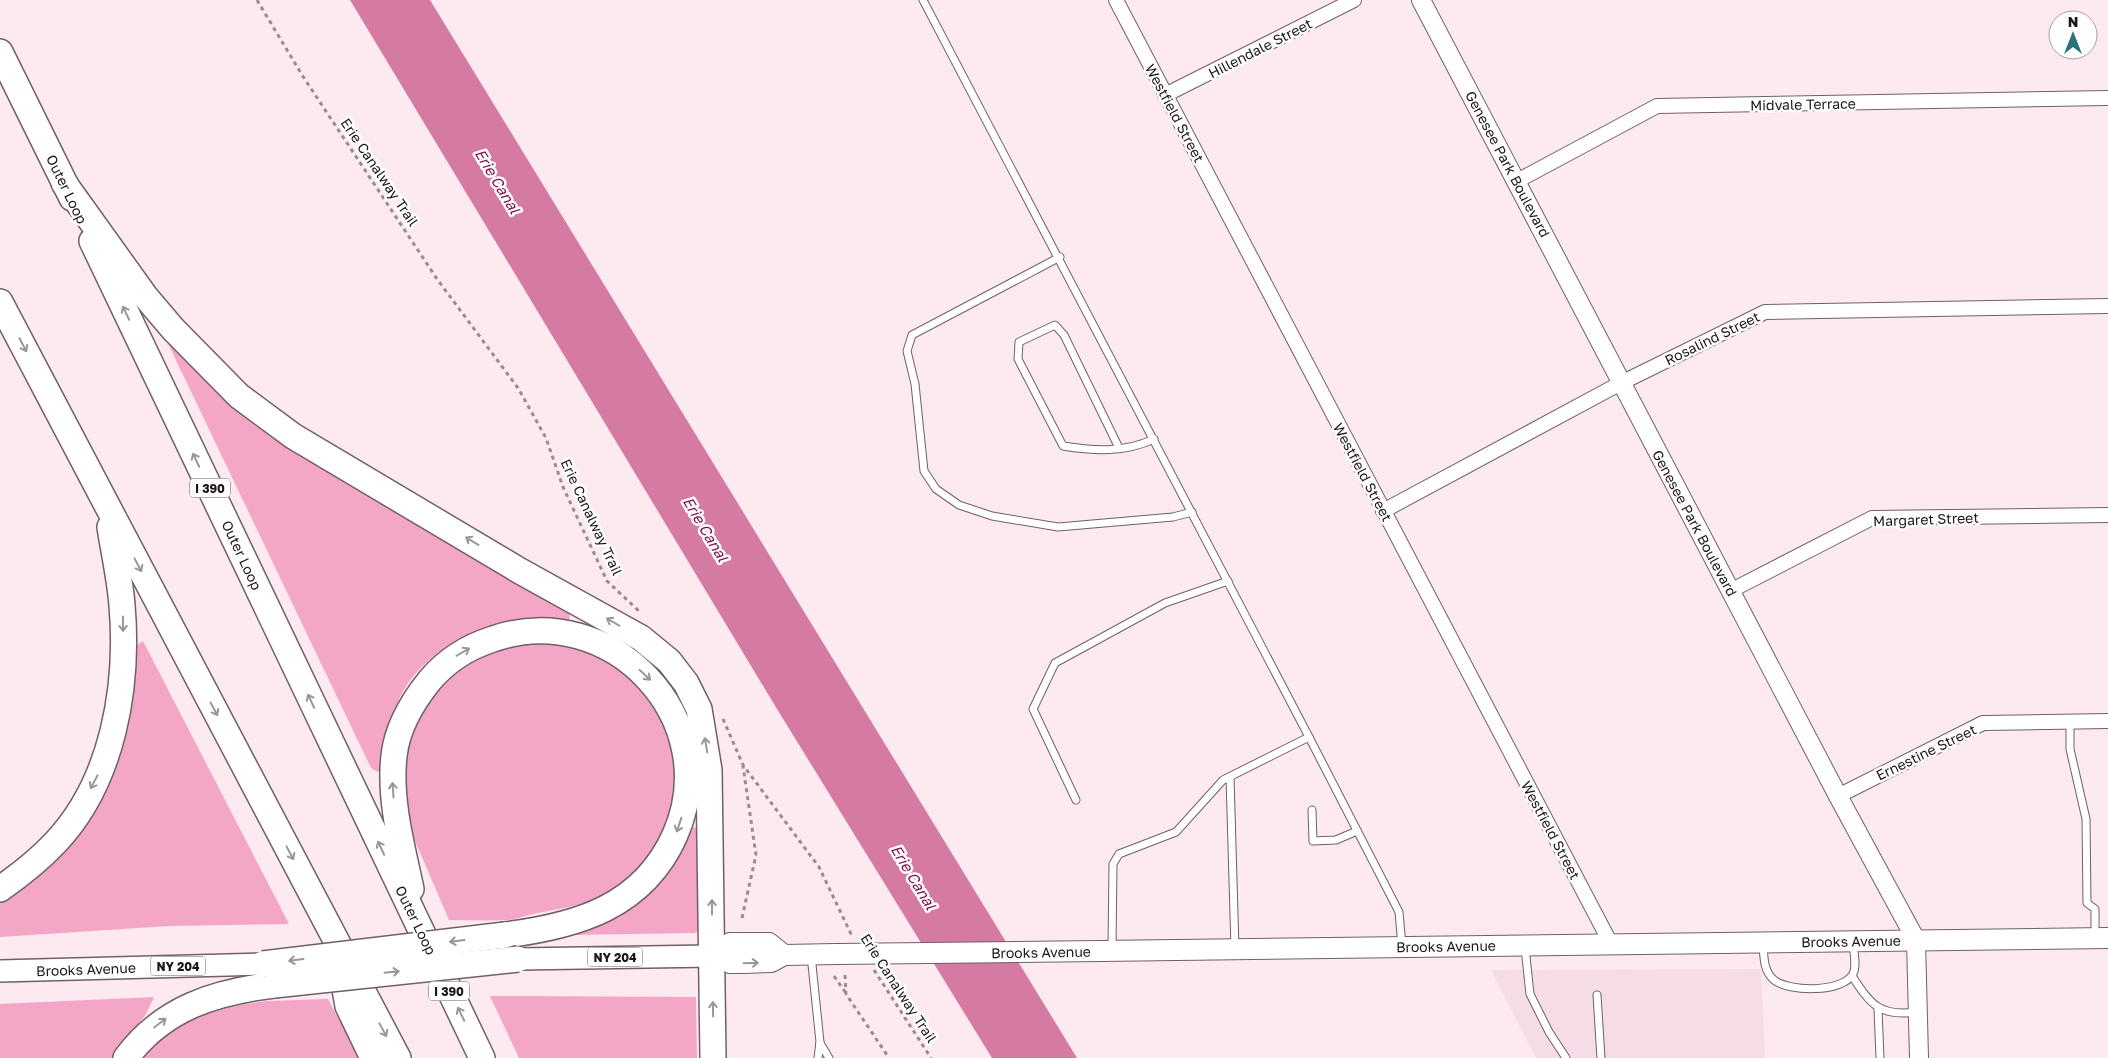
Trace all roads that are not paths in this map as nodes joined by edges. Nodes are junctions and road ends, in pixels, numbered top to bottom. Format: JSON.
{"nodes":[{"id":1,"x":924,"y":0,"type":"edge"},
{"id":2,"x":1116,"y":0,"type":"edge"},
{"id":3,"x":1354,"y":0,"type":"edge"},
{"id":4,"x":1421,"y":0,"type":"edge"},
{"id":5,"x":0,"y":52,"type":"edge"},
{"id":6,"x":1165,"y":95,"type":"junction"},
{"id":7,"x":2108,"y":98,"type":"edge"},
{"id":8,"x":1517,"y":181,"type":"junction"},
{"id":9,"x":64,"y":182,"type":"junction"},
{"id":10,"x":1060,"y":257,"type":"junction"},
{"id":11,"x":0,"y":302,"type":"edge"},
{"id":12,"x":2108,"y":306,"type":"edge"},
{"id":13,"x":1621,"y":383,"type":"junction"},
{"id":14,"x":1154,"y":439,"type":"junction"},
{"id":15,"x":1120,"y":448,"type":"junction"},
{"id":16,"x":107,"y":507,"type":"junction"},
{"id":17,"x":1383,"y":511,"type":"junction"},
{"id":18,"x":1192,"y":512,"type":"junction"},
{"id":19,"x":2108,"y":515,"type":"edge"},
{"id":20,"x":1228,"y":581,"type":"junction"},
{"id":21,"x":1732,"y":590,"type":"junction"},
{"id":22,"x":2108,"y":721,"type":"edge"},
{"id":23,"x":2070,"y":722,"type":"junction"},
{"id":24,"x":1308,"y":736,"type":"junction"},
{"id":25,"x":1230,"y":777,"type":"junction"},
{"id":26,"x":1838,"y":796,"type":"junction"},
{"id":27,"x":1076,"y":800,"type":"dead end"},
{"id":28,"x":1312,"y":810,"type":"dead end"},
{"id":29,"x":1357,"y":831,"type":"junction"},
{"id":30,"x":0,"y":889,"type":"edge"},
{"id":31,"x":417,"y":924,"type":"junction"},
{"id":32,"x":2101,"y":938,"type":"edge"},
{"id":33,"x":336,"y":940,"type":"junction"},
{"id":34,"x":1916,"y":940,"type":"junction"},
{"id":35,"x":1853,"y":941,"type":"junction"},
{"id":36,"x":1763,"y":942,"type":"junction"},
{"id":37,"x":1611,"y":944,"type":"junction"},
{"id":38,"x":1525,"y":945,"type":"junction"},
{"id":39,"x":1402,"y":946,"type":"junction"},
{"id":40,"x":1235,"y":949,"type":"junction"},
{"id":41,"x":1106,"y":951,"type":"junction"},
{"id":42,"x":811,"y":955,"type":"junction"},
{"id":43,"x":715,"y":956,"type":"junction"},
{"id":44,"x":518,"y":959,"type":"joint"},
{"id":45,"x":0,"y":972,"type":"edge"},
{"id":46,"x":268,"y":974,"type":"junction"},
{"id":47,"x":1852,"y":976,"type":"junction"},
{"id":48,"x":1597,"y":995,"type":"dead end"},
{"id":49,"x":1878,"y":1009,"type":"junction"},
{"id":50,"x":1918,"y":1012,"type":"junction"},
{"id":51,"x":820,"y":1042,"type":"junction"},
{"id":52,"x":126,"y":1058,"type":"edge"},
{"id":53,"x":373,"y":1058,"type":"edge"},
{"id":54,"x":398,"y":1058,"type":"edge"},
{"id":55,"x":482,"y":1058,"type":"edge"},
{"id":56,"x":713,"y":1058,"type":"edge"},
{"id":57,"x":818,"y":1058,"type":"edge"},
{"id":58,"x":829,"y":1058,"type":"edge"},
{"id":59,"x":1566,"y":1058,"type":"edge"},
{"id":60,"x":1601,"y":1058,"type":"edge"},
{"id":61,"x":1880,"y":1058,"type":"edge"},
{"id":62,"x":1919,"y":1058,"type":"edge"}],
"edges":[{"from":1,"to":10,"type":"lane"},
{"from":2,"to":6,"type":"street","name":"Westfield Street"},
{"from":3,"to":6,"type":"street","name":"Hillendale Street"},
{"from":4,"to":8,"type":"street","name":"Genesee Park Boulevard"},
{"from":5,"to":9,"type":"highway","name":"Outer Loop","number":"I 390"},
{"from":6,"to":17,"type":"street","name":"Westfield Street"},
{"from":7,"to":8,"type":"street","name":"Midvale Terrace"},
{"from":8,"to":13,"type":"street","name":"Genesee Park Boulevard"},
{"from":31,"to":9,"type":"highway","name":"Outer Loop","number":"I 390","one_way":true},
{"from":43,"to":9,"type":"highway","one_way":true},
{"from":10,"to":14,"type":"lane"},
{"from":10,"to":18,"type":"lane"},
{"from":11,"to":16,"type":"highway","one_way":true},
{"from":12,"to":13,"type":"street","name":"Rosalind Street"},
{"from":13,"to":17,"type":"street","name":"Rosalind Street"},
{"from":13,"to":21,"type":"street","name":"Genesee Park Boulevard"},
{"from":14,"to":15,"type":"lane"},
{"from":14,"to":18,"type":"lane"},
{"from":15,"to":15,"type":"lane"},
{"from":16,"to":30,"type":"highway","one_way":true},
{"from":16,"to":33,"type":"highway","one_way":true},
{"from":17,"to":37,"type":"street","name":"Westfield Street"},
{"from":18,"to":20,"type":"lane"},
{"from":19,"to":21,"type":"street","name":"Margaret Street"},
{"from":20,"to":24,"type":"lane"},
{"from":20,"to":27,"type":"lane"},
{"from":21,"to":26,"type":"street","name":"Genesee Park Boulevard"},
{"from":22,"to":23,"type":"street","name":"Ernestine Street"},
{"from":23,"to":26,"type":"street","name":"Ernestine Street"},
{"from":23,"to":32,"type":"lane"},
{"from":24,"to":25,"type":"lane"},
{"from":24,"to":29,"type":"lane"},
{"from":25,"to":40,"type":"lane"},
{"from":25,"to":41,"type":"lane"},
{"from":26,"to":34,"type":"street","name":"Genesee Park Boulevard"},
{"from":28,"to":29,"type":"lane"},
{"from":29,"to":39,"type":"lane"},
{"from":31,"to":46,"type":"highway","one_way":true,"bridge":true},
{"from":55,"to":31,"type":"highway","name":"Outer Loop","number":"I 390","one_way":true},
{"from":32,"to":34,"type":"main road","name":"Brooks Avenue"},
{"from":33,"to":53,"type":"highway"},
{"from":33,"to":54,"type":"highway","one_way":true},
{"from":34,"to":35,"type":"main road","name":"Brooks Avenue"},
{"from":34,"to":50,"type":"street","name":"Genesee Park Boulevard"},
{"from":35,"to":36,"type":"main road","name":"Brooks Avenue"},
{"from":35,"to":47,"type":"lane"},
{"from":36,"to":37,"type":"main road","name":"Brooks Avenue"},
{"from":36,"to":47,"type":"lane"},
{"from":37,"to":38,"type":"main road","name":"Brooks Avenue"},
{"from":38,"to":39,"type":"main road","name":"Brooks Avenue"},
{"from":38,"to":59,"type":"lane"},
{"from":39,"to":40,"type":"main road","name":"Brooks Avenue"},
{"from":40,"to":41,"type":"main road","name":"Brooks Avenue"},
{"from":41,"to":42,"type":"main road","name":"Brooks Avenue","bridge":true},
{"from":42,"to":43,"type":"main road","name":"Brooks Avenue"},
{"from":42,"to":51,"type":"lane"},
{"from":43,"to":44,"type":"main road","name":"Brooks Avenue","number":"NY 204"},
{"from":56,"to":43,"type":"highway","one_way":true},
{"from":46,"to":44,"type":"highway","one_way":true,"bridge":true},
{"from":45,"to":46,"type":"main road","name":"Brooks Avenue","number":"NY 204"},
{"from":52,"to":46,"type":"highway","one_way":true},
{"from":47,"to":49,"type":"lane"},
{"from":48,"to":60,"type":"lane"},
{"from":49,"to":50,"type":"lane"},
{"from":49,"to":61,"type":"lane"},
{"from":50,"to":62,"type":"street","name":"Genesee Park Boulevard"},
{"from":51,"to":57,"type":"lane"},
{"from":51,"to":58,"type":"lane"}]}
